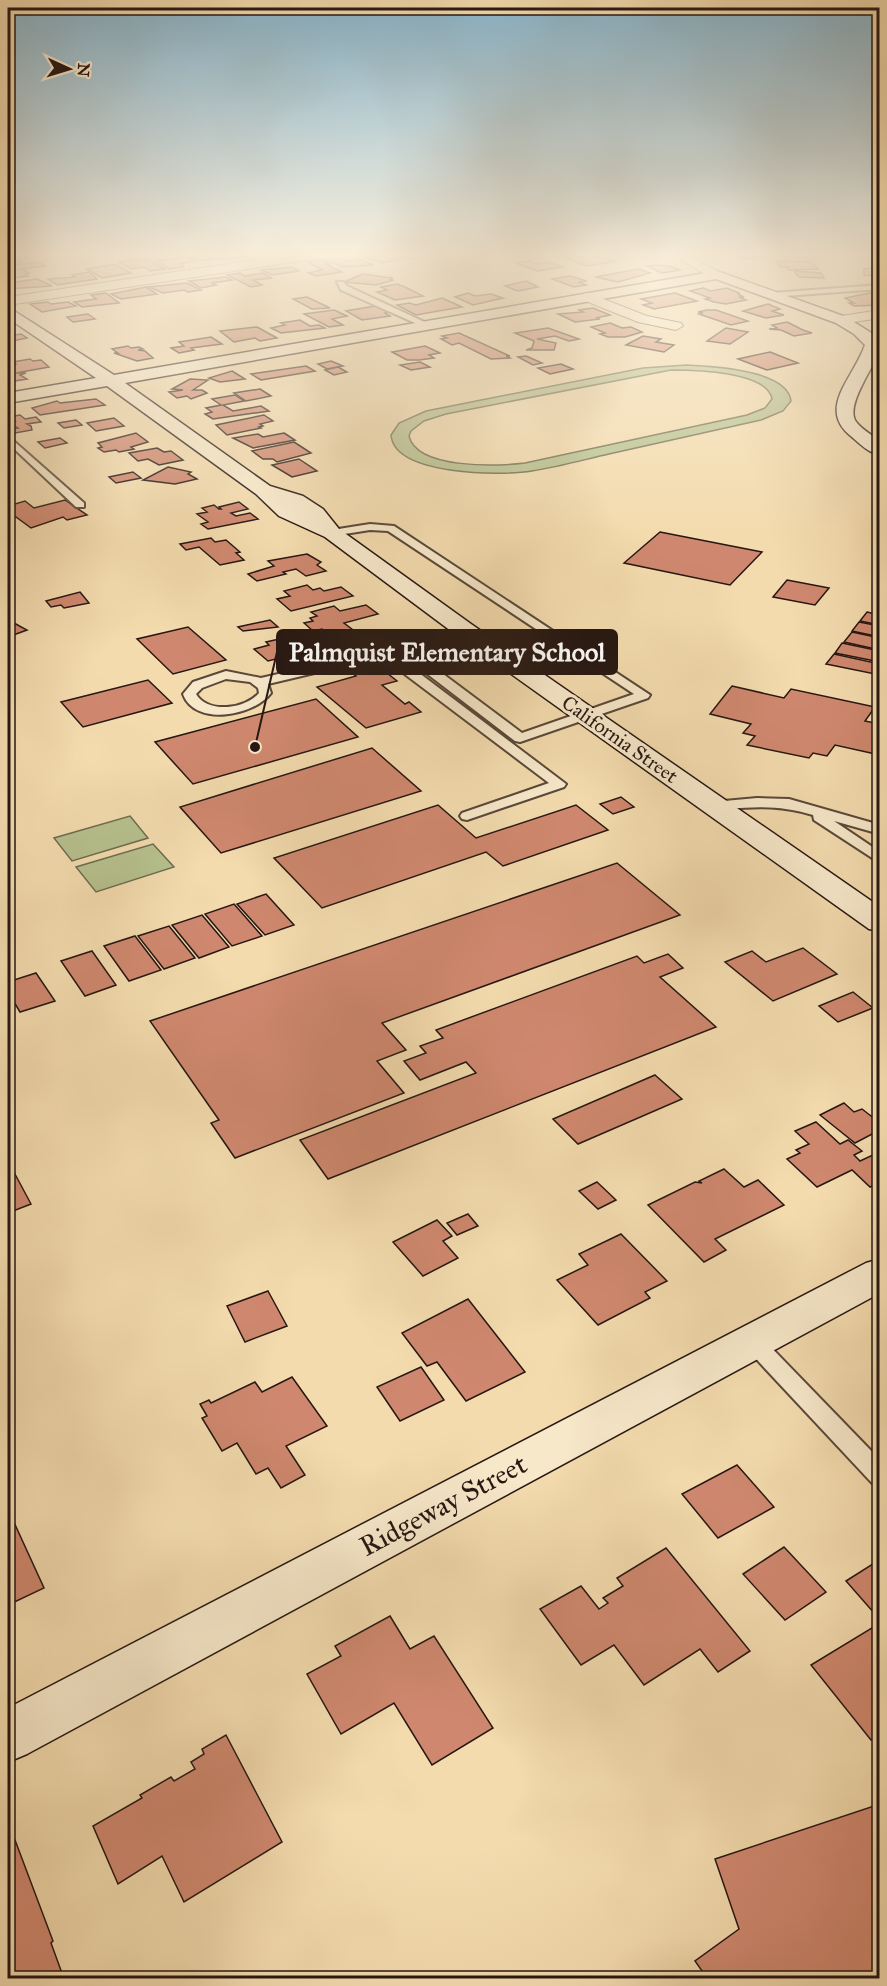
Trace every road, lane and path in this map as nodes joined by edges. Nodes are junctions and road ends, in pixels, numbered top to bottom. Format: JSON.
{"nodes":[{"id":1,"x":54,"y":345,"type":"edge"},
{"id":2,"x":315,"y":345,"type":"edge"},
{"id":3,"x":876,"y":347,"type":"edge"},
{"id":4,"x":109,"y":379,"type":"junction"},
{"id":5,"x":8,"y":398,"type":"edge"},
{"id":6,"x":8,"y":439,"type":"edge"},
{"id":7,"x":879,"y":450,"type":"edge"},
{"id":8,"x":80,"y":505,"type":"dead end"},
{"id":9,"x":332,"y":534,"type":"junction"},
{"id":10,"x":463,"y":629,"type":"junction"},
{"id":11,"x":402,"y":649,"type":"junction"},
{"id":12,"x":384,"y":653,"type":"junction"},
{"id":13,"x":260,"y":682,"type":"junction"},
{"id":14,"x":586,"y":715,"type":"junction"},
{"id":15,"x":520,"y":738,"type":"junction"},
{"id":16,"x":502,"y":744,"type":"junction"},
{"id":17,"x":713,"y":806,"type":"junction"},
{"id":18,"x":806,"y":808,"type":"junction"},
{"id":19,"x":467,"y":816,"type":"dead end"},
{"id":20,"x":879,"y":830,"type":"edge"},
{"id":21,"x":879,"y":859,"type":"edge"},
{"id":22,"x":879,"y":922,"type":"edge"},
{"id":23,"x":879,"y":1274,"type":"edge"},
{"id":24,"x":752,"y":1341,"type":"junction"},
{"id":25,"x":879,"y":1476,"type":"edge"},
{"id":26,"x":8,"y":1736,"type":"edge"}],
"edges":[{"from":1,"to":4,"type":"main road","name":"California Street"},
{"from":2,"to":4,"type":"main road"},
{"from":3,"to":7,"type":"main road"},
{"from":4,"to":5,"type":"main road"},
{"from":4,"to":9,"type":"main road","name":"California Street"},
{"from":6,"to":8,"type":"lane"},
{"from":9,"to":10,"type":"main road","name":"California Street"},
{"from":9,"to":14,"type":"lane"},
{"from":10,"to":11,"type":"lane"},
{"from":10,"to":14,"type":"main road","name":"California Street"},
{"from":11,"to":12,"type":"lane"},
{"from":11,"to":15,"type":"lane"},
{"from":12,"to":13,"type":"lane"},
{"from":12,"to":16,"type":"lane"},
{"from":13,"to":13,"type":"lane"},
{"from":14,"to":15,"type":"lane"},
{"from":14,"to":17,"type":"main road","name":"California Street"},
{"from":15,"to":16,"type":"lane"},
{"from":16,"to":19,"type":"lane"},
{"from":17,"to":18,"type":"lane"},
{"from":17,"to":22,"type":"main road","name":"California Street"},
{"from":18,"to":20,"type":"lane"},
{"from":18,"to":21,"type":"lane"},
{"from":23,"to":24,"type":"main road","name":"Ridgeway Street"},
{"from":24,"to":25,"type":"lane"},
{"from":24,"to":26,"type":"main road","name":"Ridgeway Street"}]}
